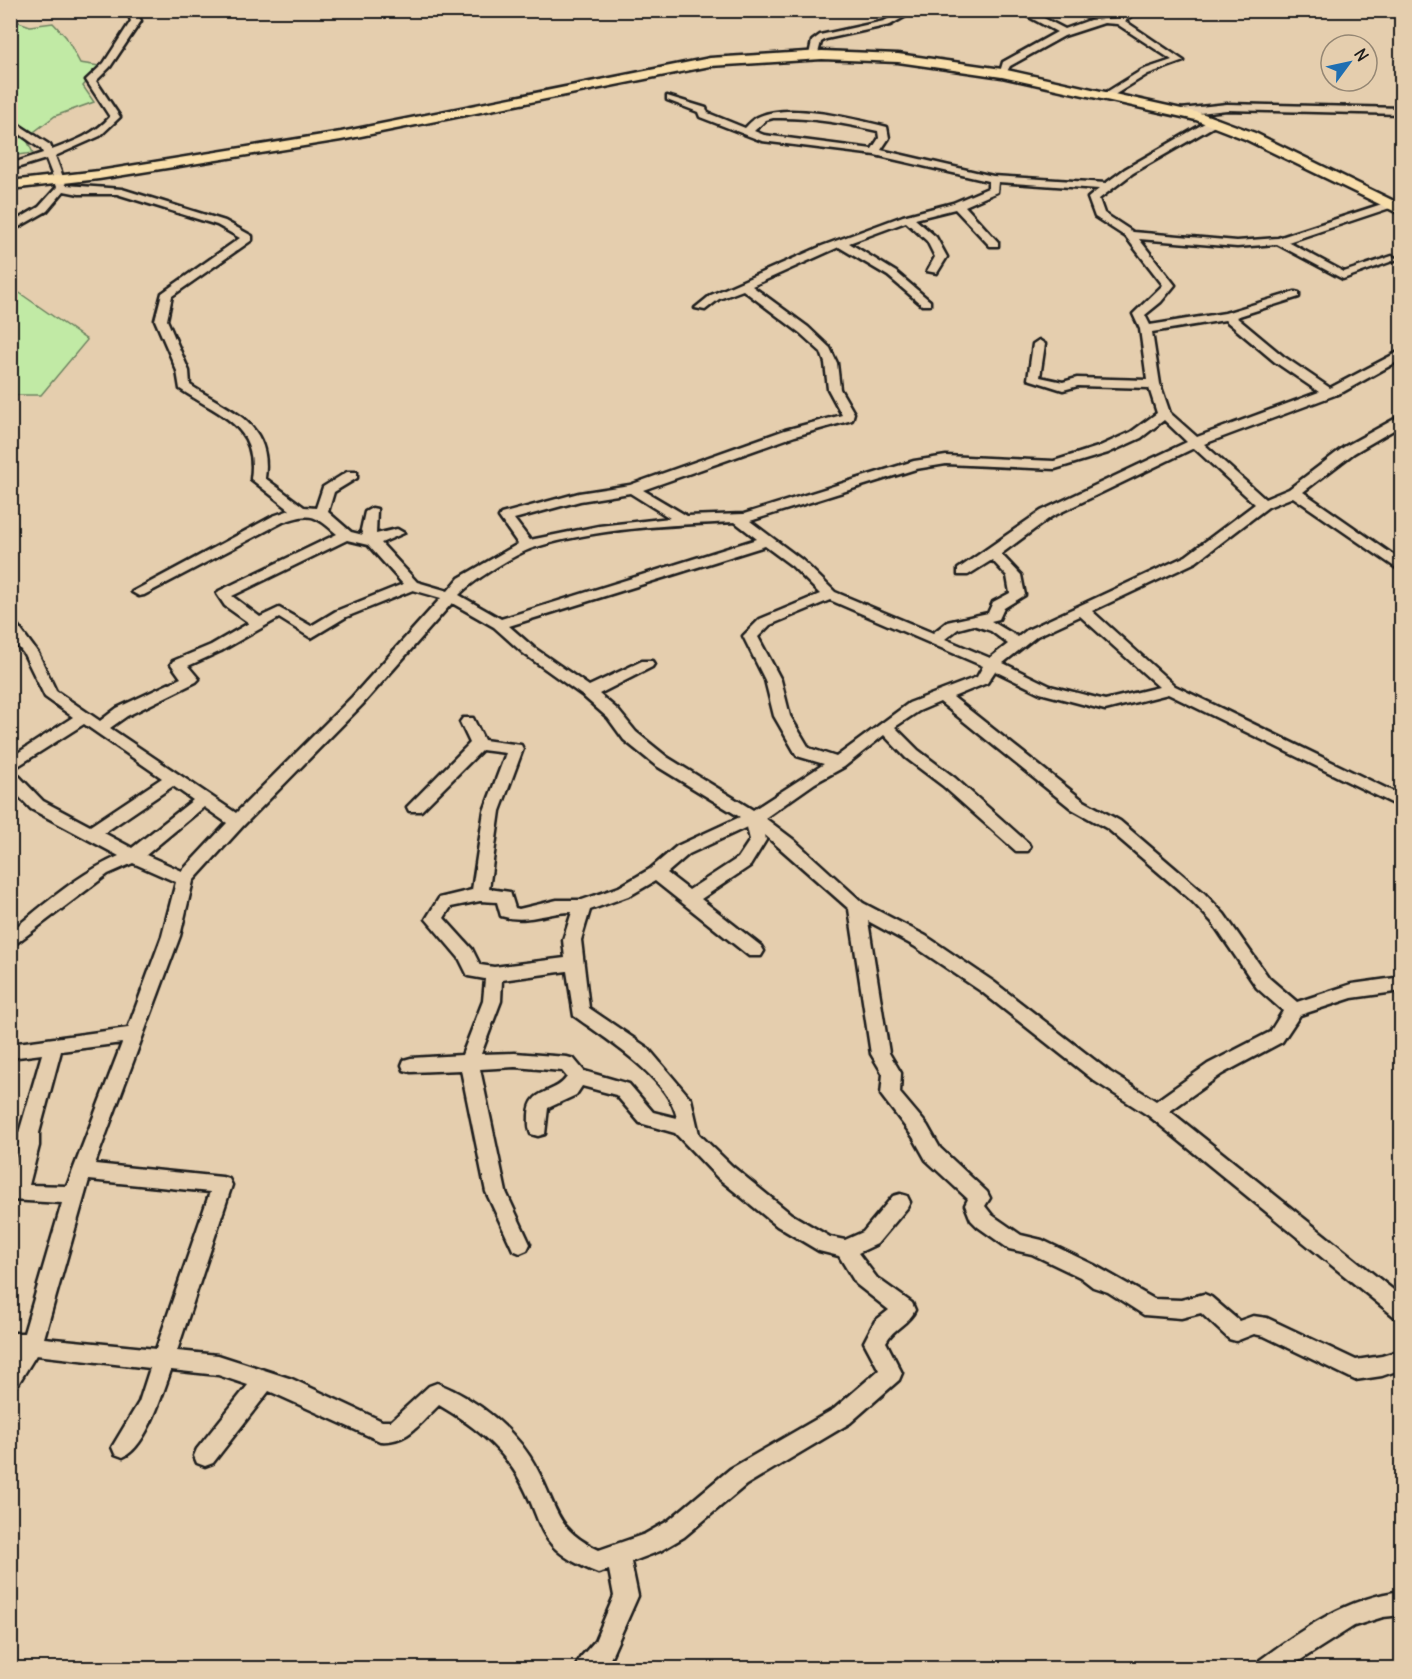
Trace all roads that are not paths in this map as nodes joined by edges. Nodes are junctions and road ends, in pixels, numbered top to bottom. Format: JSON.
{"nodes":[{"id":1,"x":131,"y":10,"type":"edge"},
{"id":2,"x":897,"y":10,"type":"edge"},
{"id":3,"x":1020,"y":10,"type":"edge"},
{"id":4,"x":1134,"y":10,"type":"edge"},
{"id":5,"x":1119,"y":21,"type":"junction"},
{"id":6,"x":1066,"y":33,"type":"junction"},
{"id":7,"x":814,"y":55,"type":"junction"},
{"id":8,"x":1002,"y":74,"type":"junction"},
{"id":9,"x":1108,"y":95,"type":"junction"},
{"id":10,"x":670,"y":98,"type":"dead end"},
{"id":11,"x":1401,"y":111,"type":"edge"},
{"id":12,"x":1180,"y":112,"type":"junction"},
{"id":13,"x":10,"y":122,"type":"edge"},
{"id":14,"x":1214,"y":122,"type":"junction"},
{"id":15,"x":748,"y":131,"type":"junction"},
{"id":16,"x":875,"y":152,"type":"junction"},
{"id":17,"x":49,"y":154,"type":"junction"},
{"id":18,"x":10,"y":167,"type":"edge"},
{"id":19,"x":993,"y":179,"type":"junction"},
{"id":20,"x":61,"y":183,"type":"junction"},
{"id":21,"x":10,"y":185,"type":"edge"},
{"id":22,"x":1106,"y":186,"type":"junction"},
{"id":23,"x":957,"y":205,"type":"junction"},
{"id":24,"x":1389,"y":205,"type":"junction"},
{"id":25,"x":1401,"y":211,"type":"edge"},
{"id":26,"x":907,"y":218,"type":"junction"},
{"id":27,"x":10,"y":229,"type":"edge"},
{"id":28,"x":1130,"y":235,"type":"junction"},
{"id":29,"x":1279,"y":241,"type":"junction"},
{"id":30,"x":841,"y":243,"type":"junction"},
{"id":31,"x":994,"y":244,"type":"dead end"},
{"id":32,"x":1392,"y":259,"type":"dead end"},
{"id":33,"x":933,"y":271,"type":"dead end"},
{"id":34,"x":744,"y":285,"type":"junction"},
{"id":35,"x":1295,"y":295,"type":"dead end"},
{"id":36,"x":926,"y":303,"type":"dead end"},
{"id":37,"x":701,"y":308,"type":"dead end"},
{"id":38,"x":1227,"y":316,"type":"junction"},
{"id":39,"x":1146,"y":328,"type":"junction"},
{"id":40,"x":1039,"y":344,"type":"dead end"},
{"id":41,"x":1401,"y":354,"type":"edge"},
{"id":42,"x":1154,"y":384,"type":"junction"},
{"id":43,"x":1329,"y":393,"type":"junction"},
{"id":44,"x":1164,"y":414,"type":"junction"},
{"id":45,"x":1401,"y":419,"type":"edge"},
{"id":46,"x":1194,"y":443,"type":"junction"},
{"id":47,"x":352,"y":475,"type":"dead end"},
{"id":48,"x":632,"y":489,"type":"junction"},
{"id":49,"x":1294,"y":492,"type":"junction"},
{"id":50,"x":1263,"y":504,"type":"junction"},
{"id":51,"x":300,"y":511,"type":"junction"},
{"id":52,"x":372,"y":512,"type":"dead end"},
{"id":53,"x":321,"y":513,"type":"junction"},
{"id":54,"x":738,"y":518,"type":"junction"},
{"id":55,"x":684,"y":520,"type":"junction"},
{"id":56,"x":397,"y":533,"type":"dead end"},
{"id":57,"x":346,"y":534,"type":"junction"},
{"id":58,"x":766,"y":541,"type":"junction"},
{"id":59,"x":373,"y":542,"type":"junction"},
{"id":60,"x":527,"y":545,"type":"junction"},
{"id":61,"x":993,"y":554,"type":"junction"},
{"id":62,"x":1401,"y":568,"type":"edge"},
{"id":63,"x":963,"y":572,"type":"dead end"},
{"id":64,"x":412,"y":585,"type":"junction"},
{"id":65,"x":139,"y":592,"type":"dead end"},
{"id":66,"x":451,"y":596,"type":"junction"},
{"id":67,"x":830,"y":596,"type":"junction"},
{"id":68,"x":1083,"y":611,"type":"junction"},
{"id":69,"x":977,"y":621,"type":"junction"},
{"id":70,"x":259,"y":623,"type":"junction"},
{"id":71,"x":499,"y":624,"type":"junction"},
{"id":72,"x":10,"y":625,"type":"edge"},
{"id":73,"x":937,"y":641,"type":"junction"},
{"id":74,"x":1018,"y":644,"type":"junction"},
{"id":75,"x":646,"y":664,"type":"dead end"},
{"id":76,"x":992,"y":664,"type":"junction"},
{"id":77,"x":1170,"y":689,"type":"junction"},
{"id":78,"x":588,"y":693,"type":"junction"},
{"id":79,"x":943,"y":697,"type":"junction"},
{"id":80,"x":84,"y":717,"type":"junction"},
{"id":81,"x":468,"y":722,"type":"dead end"},
{"id":82,"x":885,"y":726,"type":"junction"},
{"id":83,"x":100,"y":728,"type":"junction"},
{"id":84,"x":478,"y":744,"type":"junction"},
{"id":85,"x":838,"y":763,"type":"junction"},
{"id":86,"x":10,"y":766,"type":"edge"},
{"id":87,"x":10,"y":777,"type":"edge"},
{"id":88,"x":173,"y":778,"type":"junction"},
{"id":89,"x":1399,"y":799,"type":"edge"},
{"id":90,"x":204,"y":800,"type":"junction"},
{"id":91,"x":415,"y":807,"type":"dead end"},
{"id":92,"x":753,"y":818,"type":"junction"},
{"id":93,"x":237,"y":822,"type":"junction"},
{"id":94,"x":92,"y":833,"type":"junction"},
{"id":95,"x":1022,"y":847,"type":"dead end"},
{"id":96,"x":133,"y":856,"type":"junction"},
{"id":97,"x":656,"y":873,"type":"junction"},
{"id":98,"x":185,"y":879,"type":"junction"},
{"id":99,"x":480,"y":895,"type":"junction"},
{"id":100,"x":689,"y":899,"type":"junction"},
{"id":101,"x":583,"y":906,"type":"junction"},
{"id":102,"x":857,"y":907,"type":"junction"},
{"id":103,"x":10,"y":942,"type":"edge"},
{"id":104,"x":755,"y":951,"type":"dead end"},
{"id":105,"x":576,"y":963,"type":"junction"},
{"id":106,"x":494,"y":975,"type":"junction"},
{"id":107,"x":1401,"y":984,"type":"edge"},
{"id":108,"x":1293,"y":1010,"type":"junction"},
{"id":109,"x":134,"y":1034,"type":"junction"},
{"id":110,"x":54,"y":1047,"type":"junction"},
{"id":111,"x":10,"y":1051,"type":"edge"},
{"id":112,"x":468,"y":1062,"type":"junction"},
{"id":113,"x":411,"y":1065,"type":"dead end"},
{"id":114,"x":578,"y":1077,"type":"junction"},
{"id":115,"x":1156,"y":1111,"type":"junction"},
{"id":116,"x":538,"y":1128,"type":"dead end"},
{"id":117,"x":690,"y":1137,"type":"junction"},
{"id":118,"x":82,"y":1171,"type":"junction"},
{"id":119,"x":14,"y":1192,"type":"edge"},
{"id":120,"x":74,"y":1195,"type":"junction"},
{"id":121,"x":900,"y":1202,"type":"dead end"},
{"id":122,"x":520,"y":1244,"type":"dead end"},
{"id":123,"x":846,"y":1249,"type":"junction"},
{"id":124,"x":1401,"y":1310,"type":"edge"},
{"id":125,"x":10,"y":1342,"type":"edge"},
{"id":126,"x":32,"y":1343,"type":"junction"},
{"id":127,"x":165,"y":1359,"type":"junction"},
{"id":128,"x":1401,"y":1359,"type":"edge"},
{"id":129,"x":10,"y":1377,"type":"edge"},
{"id":130,"x":264,"y":1380,"type":"junction"},
{"id":131,"x":123,"y":1447,"type":"dead end"},
{"id":132,"x":205,"y":1456,"type":"dead end"},
{"id":133,"x":618,"y":1556,"type":"junction"},
{"id":134,"x":1401,"y":1603,"type":"edge"},
{"id":135,"x":592,"y":1668,"type":"edge"},
{"id":136,"x":1268,"y":1668,"type":"edge"}],
"edges":[{"from":1,"to":17,"type":"street"},
{"from":2,"to":7,"type":"street"},
{"from":3,"to":6,"type":"street"},
{"from":4,"to":5,"type":"street"},
{"from":5,"to":6,"type":"street"},
{"from":5,"to":9,"type":"street"},
{"from":6,"to":8,"type":"street"},
{"from":7,"to":8,"type":"main road"},
{"from":7,"to":20,"type":"main road"},
{"from":8,"to":9,"type":"main road"},
{"from":9,"to":12,"type":"main road"},
{"from":10,"to":15,"type":"street"},
{"from":11,"to":12,"type":"street"},
{"from":12,"to":14,"type":"main road"},
{"from":13,"to":17,"type":"street"},
{"from":14,"to":22,"type":"street"},
{"from":14,"to":24,"type":"main road"},
{"from":15,"to":16,"type":"street"},
{"from":15,"to":16,"type":"street"},
{"from":16,"to":19,"type":"street"},
{"from":17,"to":18,"type":"street"},
{"from":17,"to":20,"type":"street"},
{"from":19,"to":22,"type":"street"},
{"from":19,"to":23,"type":"street"},
{"from":20,"to":21,"type":"main road"},
{"from":20,"to":27,"type":"street"},
{"from":20,"to":51,"type":"street"},
{"from":22,"to":28,"type":"street"},
{"from":23,"to":26,"type":"street"},
{"from":23,"to":31,"type":"street"},
{"from":24,"to":25,"type":"main road"},
{"from":24,"to":29,"type":"street"},
{"from":26,"to":30,"type":"street"},
{"from":26,"to":33,"type":"street"},
{"from":28,"to":29,"type":"street"},
{"from":28,"to":39,"type":"street"},
{"from":29,"to":32,"type":"street"},
{"from":30,"to":34,"type":"street"},
{"from":30,"to":36,"type":"street"},
{"from":34,"to":37,"type":"street"},
{"from":34,"to":48,"type":"street"},
{"from":35,"to":38,"type":"street"},
{"from":38,"to":39,"type":"street"},
{"from":38,"to":43,"type":"street"},
{"from":39,"to":42,"type":"street"},
{"from":40,"to":42,"type":"street"},
{"from":41,"to":43,"type":"street"},
{"from":42,"to":44,"type":"street"},
{"from":43,"to":46,"type":"street"},
{"from":44,"to":46,"type":"street"},
{"from":44,"to":54,"type":"street"},
{"from":45,"to":49,"type":"street"},
{"from":46,"to":50,"type":"street"},
{"from":46,"to":61,"type":"street"},
{"from":47,"to":53,"type":"street"},
{"from":48,"to":55,"type":"street"},
{"from":48,"to":60,"type":"street"},
{"from":49,"to":50,"type":"street"},
{"from":49,"to":62,"type":"street"},
{"from":50,"to":68,"type":"street"},
{"from":51,"to":53,"type":"street"},
{"from":51,"to":65,"type":"street"},
{"from":52,"to":59,"type":"street"},
{"from":53,"to":57,"type":"street"},
{"from":54,"to":55,"type":"street"},
{"from":54,"to":58,"type":"street"},
{"from":55,"to":60,"type":"street"},
{"from":56,"to":59,"type":"street"},
{"from":57,"to":59,"type":"street"},
{"from":57,"to":70,"type":"street"},
{"from":58,"to":67,"type":"street"},
{"from":58,"to":71,"type":"street"},
{"from":59,"to":64,"type":"street"},
{"from":60,"to":66,"type":"street"},
{"from":61,"to":63,"type":"street"},
{"from":61,"to":69,"type":"street"},
{"from":64,"to":66,"type":"street"},
{"from":64,"to":70,"type":"street"},
{"from":66,"to":71,"type":"street"},
{"from":66,"to":93,"type":"street"},
{"from":67,"to":73,"type":"street"},
{"from":67,"to":85,"type":"street"},
{"from":68,"to":74,"type":"street"},
{"from":68,"to":77,"type":"street"},
{"from":69,"to":73,"type":"street"},
{"from":69,"to":74,"type":"street"},
{"from":70,"to":83,"type":"street"},
{"from":71,"to":78,"type":"street"},
{"from":72,"to":80,"type":"street"},
{"from":73,"to":76,"type":"street"},
{"from":74,"to":76,"type":"street"},
{"from":75,"to":78,"type":"street"},
{"from":76,"to":77,"type":"street"},
{"from":76,"to":79,"type":"street"},
{"from":77,"to":89,"type":"street"},
{"from":78,"to":92,"type":"street"},
{"from":79,"to":82,"type":"street"},
{"from":79,"to":108,"type":"street"},
{"from":80,"to":83,"type":"street"},
{"from":80,"to":86,"type":"street"},
{"from":81,"to":84,"type":"street"},
{"from":82,"to":85,"type":"street"},
{"from":82,"to":95,"type":"street"},
{"from":83,"to":88,"type":"street"},
{"from":84,"to":91,"type":"street"},
{"from":84,"to":99,"type":"street"},
{"from":85,"to":92,"type":"street"},
{"from":87,"to":94,"type":"street"},
{"from":88,"to":90,"type":"street"},
{"from":88,"to":94,"type":"street"},
{"from":90,"to":93,"type":"street"},
{"from":90,"to":96,"type":"street"},
{"from":92,"to":97,"type":"street"},
{"from":92,"to":100,"type":"street"},
{"from":92,"to":102,"type":"street"},
{"from":93,"to":98,"type":"street"},
{"from":94,"to":96,"type":"street"},
{"from":96,"to":98,"type":"street"},
{"from":96,"to":103,"type":"street"},
{"from":97,"to":100,"type":"street"},
{"from":97,"to":101,"type":"street"},
{"from":98,"to":109,"type":"street"},
{"from":99,"to":101,"type":"street"},
{"from":99,"to":106,"type":"street"},
{"from":100,"to":104,"type":"street"},
{"from":101,"to":105,"type":"street"},
{"from":102,"to":115,"type":"street"},
{"from":102,"to":128,"type":"street"},
{"from":105,"to":106,"type":"street"},
{"from":105,"to":117,"type":"street"},
{"from":106,"to":112,"type":"street"},
{"from":107,"to":108,"type":"street"},
{"from":108,"to":115,"type":"street"},
{"from":109,"to":110,"type":"street"},
{"from":109,"to":118,"type":"street"},
{"from":110,"to":111,"type":"street"},
{"from":110,"to":119,"type":"street"},
{"from":112,"to":113,"type":"street"},
{"from":112,"to":114,"type":"street"},
{"from":112,"to":122,"type":"street"},
{"from":114,"to":116,"type":"street"},
{"from":114,"to":117,"type":"street"},
{"from":115,"to":124,"type":"street"},
{"from":117,"to":123,"type":"street"},
{"from":118,"to":120,"type":"street"},
{"from":118,"to":127,"type":"street"},
{"from":119,"to":120,"type":"street"},
{"from":120,"to":126,"type":"street"},
{"from":121,"to":123,"type":"street"},
{"from":123,"to":133,"type":"street"},
{"from":125,"to":126,"type":"street"},
{"from":126,"to":127,"type":"street"},
{"from":126,"to":129,"type":"street"},
{"from":127,"to":130,"type":"street"},
{"from":127,"to":131,"type":"street"},
{"from":130,"to":132,"type":"street"},
{"from":130,"to":133,"type":"street"},
{"from":133,"to":135,"type":"street"},
{"from":134,"to":136,"type":"street"}]}
